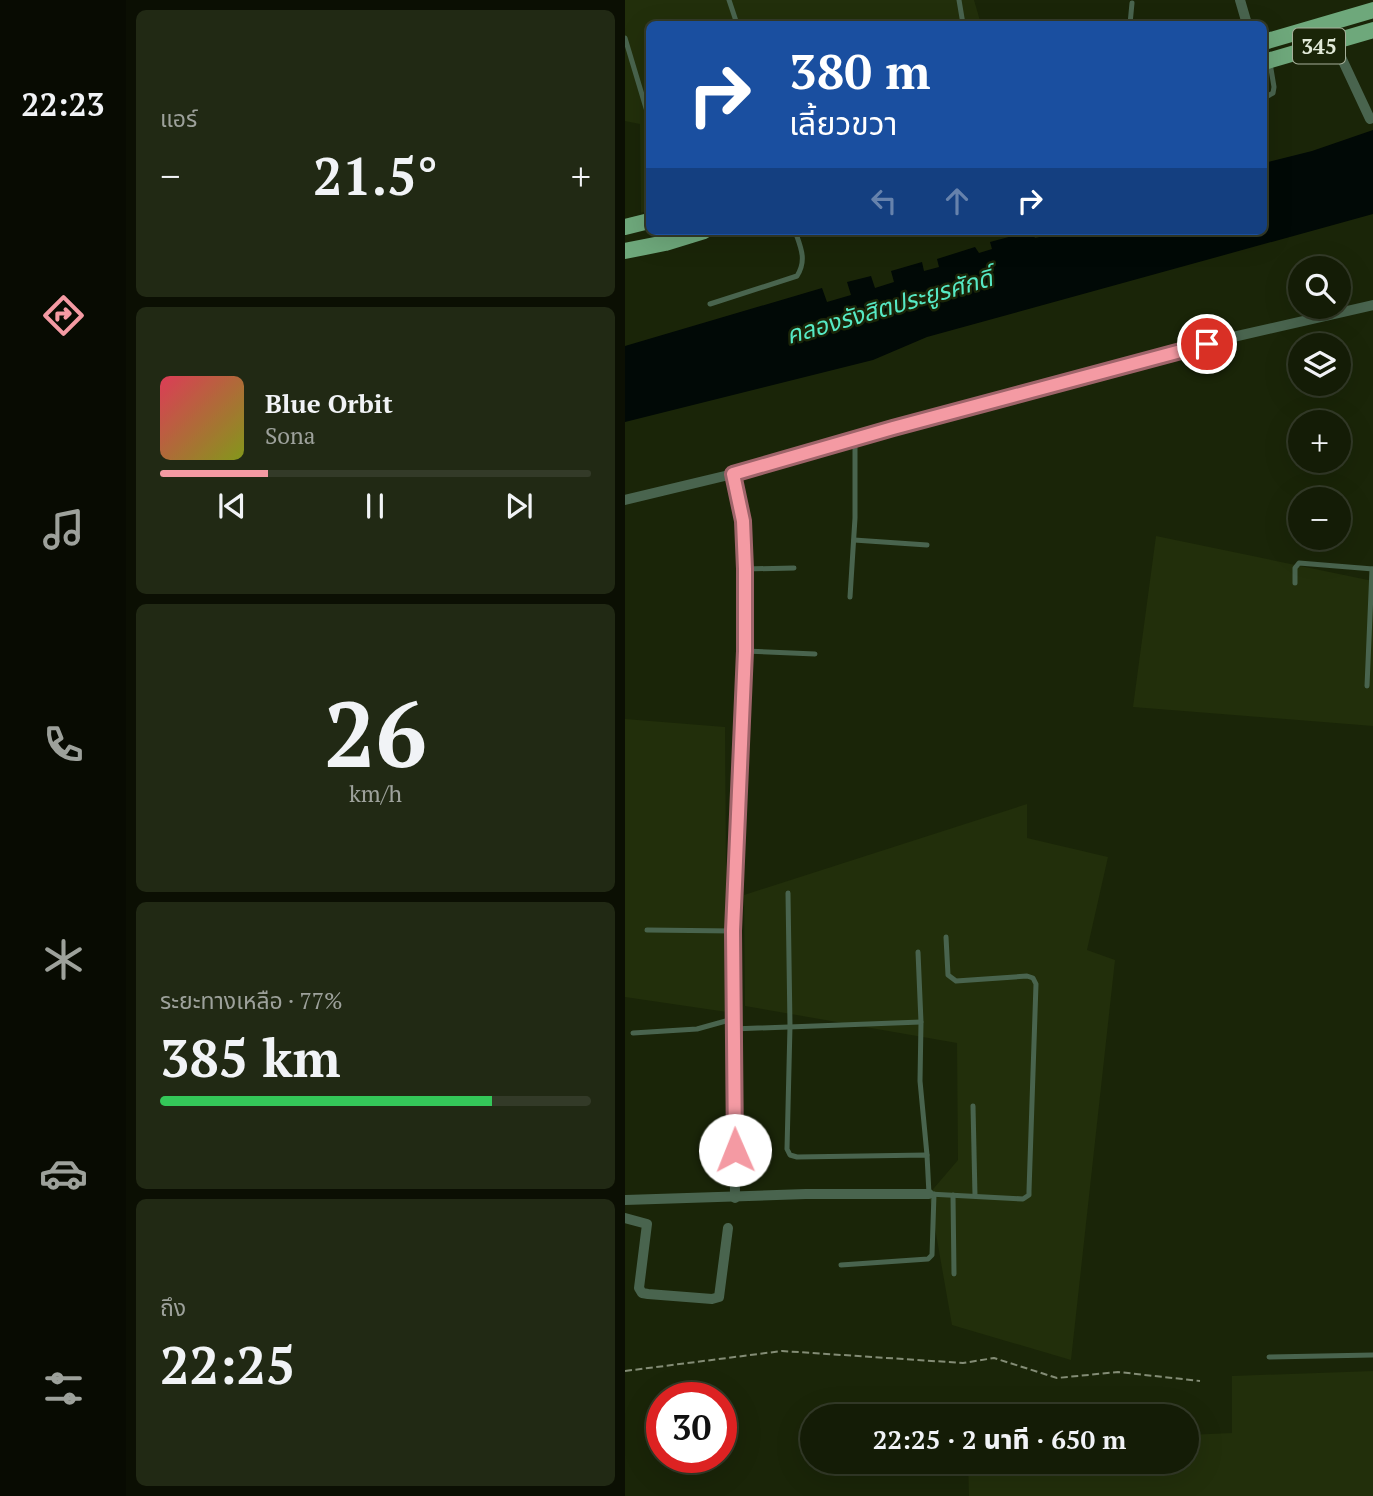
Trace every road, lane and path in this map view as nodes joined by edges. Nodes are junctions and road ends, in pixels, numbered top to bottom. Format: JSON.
{"nodes":[{"id":1,"x":729,"y":0,"type":"edge"},
{"id":2,"x":959,"y":0,"type":"edge"},
{"id":3,"x":1240,"y":0,"type":"edge"},
{"id":4,"x":1132,"y":4,"type":"dead end"},
{"id":5,"x":1373,"y":10,"type":"edge"},
{"id":6,"x":736,"y":21,"type":"edge"},
{"id":7,"x":962,"y":21,"type":"edge"},
{"id":8,"x":1130,"y":21,"type":"edge"},
{"id":9,"x":1246,"y":21,"type":"edge"},
{"id":10,"x":1373,"y":30,"type":"edge"},
{"id":11,"x":625,"y":38,"type":"edge"},
{"id":12,"x":1267,"y":41,"type":"edge"},
{"id":13,"x":1334,"y":42,"type":"junction"},
{"id":14,"x":1267,"y":61,"type":"edge"},
{"id":15,"x":1267,"y":97,"type":"edge"},
{"id":16,"x":646,"y":108,"type":"edge"},
{"id":17,"x":1370,"y":119,"type":"dead end"},
{"id":18,"x":646,"y":222,"type":"edge"},
{"id":19,"x":625,"y":227,"type":"edge"},
{"id":20,"x":691,"y":235,"type":"edge"},
{"id":21,"x":797,"y":235,"type":"edge"},
{"id":22,"x":625,"y":253,"type":"edge"},
{"id":23,"x":710,"y":304,"type":"dead end"},
{"id":24,"x":1373,"y":305,"type":"edge"},
{"id":25,"x":855,"y":439,"type":"junction"},
{"id":26,"x":733,"y":474,"type":"junction"},
{"id":27,"x":625,"y":500,"type":"edge"},
{"id":28,"x":854,"y":540,"type":"junction"},
{"id":29,"x":927,"y":545,"type":"dead end"},
{"id":30,"x":794,"y":568,"type":"dead end"},
{"id":31,"x":745,"y":569,"type":"junction"},
{"id":32,"x":1373,"y":569,"type":"edge"},
{"id":33,"x":1295,"y":583,"type":"dead end"},
{"id":34,"x":850,"y":597,"type":"dead end"},
{"id":35,"x":745,"y":651,"type":"junction"},
{"id":36,"x":815,"y":654,"type":"dead end"},
{"id":37,"x":1367,"y":686,"type":"dead end"},
{"id":38,"x":788,"y":892,"type":"dead end"},
{"id":39,"x":647,"y":930,"type":"dead end"},
{"id":40,"x":733,"y":931,"type":"junction"},
{"id":41,"x":946,"y":937,"type":"dead end"},
{"id":42,"x":918,"y":952,"type":"dead end"},
{"id":43,"x":921,"y":1022,"type":"junction"},
{"id":44,"x":733,"y":1024,"type":"junction"},
{"id":45,"x":790,"y":1026,"type":"junction"},
{"id":46,"x":633,"y":1033,"type":"dead end"},
{"id":47,"x":973,"y":1106,"type":"dead end"},
{"id":48,"x":927,"y":1155,"type":"junction"},
{"id":49,"x":931,"y":1194,"type":"junction"},
{"id":50,"x":953,"y":1195,"type":"junction"},
{"id":51,"x":975,"y":1196,"type":"junction"},
{"id":52,"x":735,"y":1198,"type":"junction"},
{"id":53,"x":625,"y":1200,"type":"edge"},
{"id":54,"x":625,"y":1218,"type":"edge"},
{"id":55,"x":728,"y":1228,"type":"dead end"},
{"id":56,"x":841,"y":1265,"type":"dead end"},
{"id":57,"x":954,"y":1274,"type":"dead end"},
{"id":58,"x":1373,"y":1355,"type":"edge"},
{"id":59,"x":1269,"y":1357,"type":"dead end"},
{"id":60,"x":625,"y":1371,"type":"edge"},
{"id":61,"x":1200,"y":1381,"type":"dead end"}],
"edges":[{"from":1,"to":6,"type":"lane"},
{"from":2,"to":7,"type":"lane"},
{"from":3,"to":9,"type":"street"},
{"from":4,"to":8,"type":"lane"},
{"from":5,"to":12,"type":"main road","number":"345"},
{"from":10,"to":13,"type":"main road","number":"345"},
{"from":11,"to":16,"type":"lane"},
{"from":13,"to":14,"type":"main road","number":"345"},
{"from":13,"to":17,"type":"street"},
{"from":14,"to":15,"type":"lane"},
{"from":18,"to":19,"type":"main road"},
{"from":20,"to":22,"type":"main road"},
{"from":21,"to":23,"type":"lane"},
{"from":24,"to":25,"type":"street"},
{"from":25,"to":26,"type":"street"},
{"from":25,"to":28,"type":"lane"},
{"from":26,"to":27,"type":"street"},
{"from":26,"to":31,"type":"street"},
{"from":28,"to":29,"type":"lane"},
{"from":28,"to":34,"type":"lane"},
{"from":30,"to":31,"type":"lane"},
{"from":31,"to":35,"type":"street"},
{"from":32,"to":33,"type":"lane"},
{"from":32,"to":37,"type":"lane"},
{"from":35,"to":36,"type":"lane"},
{"from":35,"to":40,"type":"street"},
{"from":38,"to":45,"type":"lane"},
{"from":39,"to":40,"type":"lane"},
{"from":40,"to":44,"type":"street"},
{"from":41,"to":51,"type":"lane"},
{"from":42,"to":43,"type":"lane"},
{"from":43,"to":45,"type":"lane"},
{"from":43,"to":48,"type":"lane"},
{"from":44,"to":45,"type":"lane"},
{"from":44,"to":46,"type":"lane"},
{"from":44,"to":52,"type":"street"},
{"from":45,"to":48,"type":"lane"},
{"from":47,"to":51,"type":"lane"},
{"from":48,"to":49,"type":"lane"},
{"from":49,"to":50,"type":"lane"},
{"from":49,"to":52,"type":"street"},
{"from":49,"to":56,"type":"lane"},
{"from":50,"to":51,"type":"lane"},
{"from":50,"to":57,"type":"lane"},
{"from":52,"to":53,"type":"street"},
{"from":54,"to":55,"type":"street"},
{"from":58,"to":59,"type":"lane"},
{"from":60,"to":61,"type":"path"}]}
